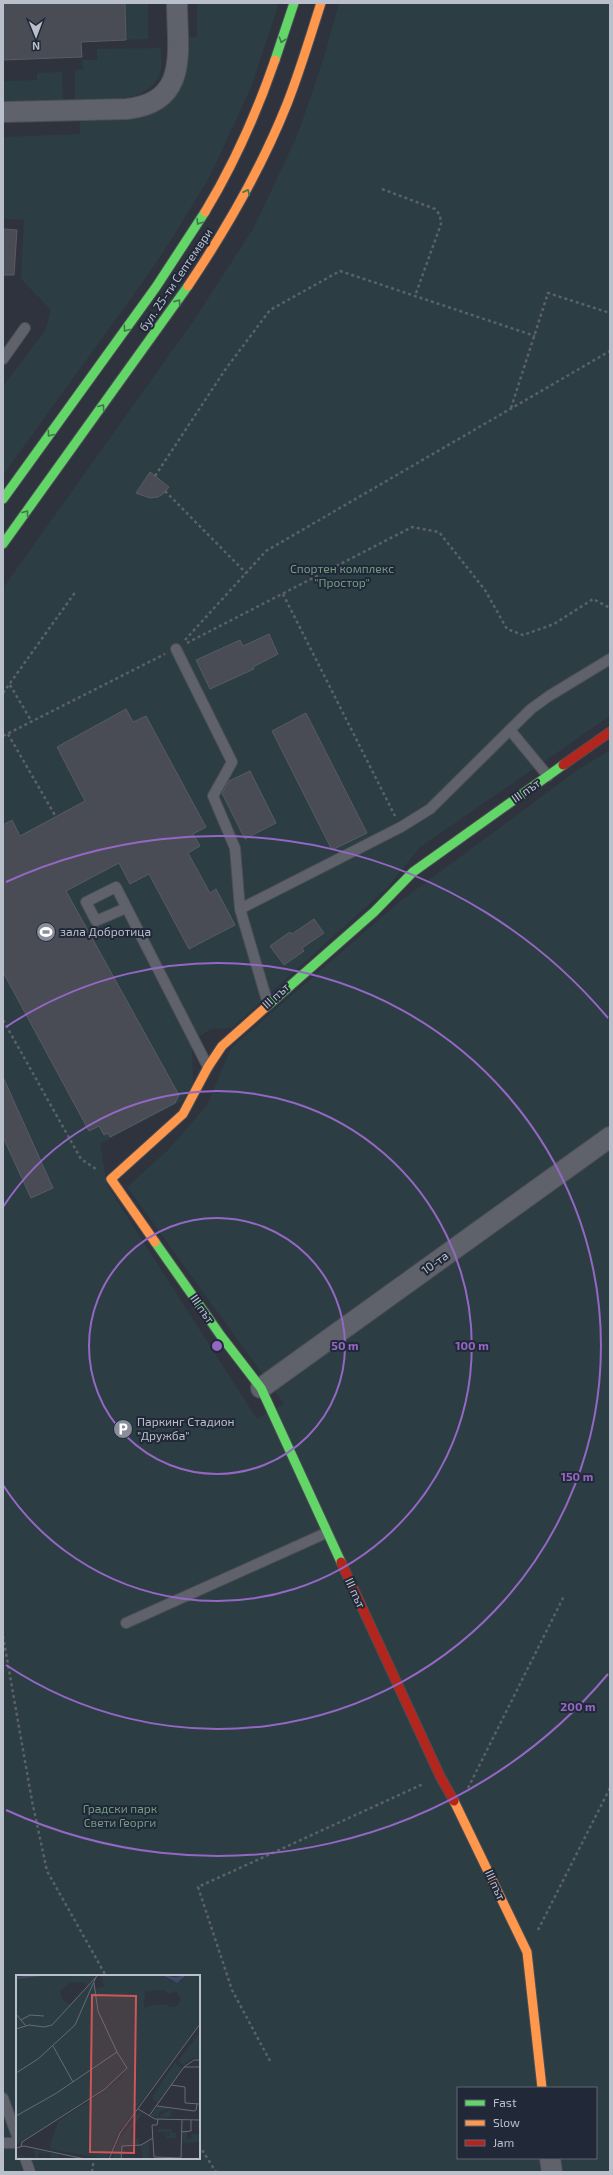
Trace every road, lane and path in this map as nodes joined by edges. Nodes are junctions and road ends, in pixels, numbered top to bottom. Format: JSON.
{"nodes":[{"id":1,"x":177,"y":3,"type":"edge"},
{"id":2,"x":294,"y":3,"type":"edge"},
{"id":3,"x":321,"y":3,"type":"edge"},
{"id":4,"x":3,"y":112,"type":"edge"},
{"id":5,"x":382,"y":189,"type":"dead end"},
{"id":6,"x":415,"y":296,"type":"junction"},
{"id":7,"x":610,"y":313,"type":"edge"},
{"id":8,"x":25,"y":328,"type":"dead end"},
{"id":9,"x":535,"y":336,"type":"junction"},
{"id":10,"x":610,"y":351,"type":"edge"},
{"id":11,"x":3,"y":359,"type":"edge"},
{"id":12,"x":511,"y":408,"type":"junction"},
{"id":13,"x":155,"y":476,"type":"dead end"},
{"id":14,"x":166,"y":491,"type":"dead end"},
{"id":15,"x":3,"y":499,"type":"edge"},
{"id":16,"x":3,"y":544,"type":"edge"},
{"id":17,"x":246,"y":573,"type":"junction"},
{"id":18,"x":76,"y":591,"type":"dead end"},
{"id":19,"x":283,"y":594,"type":"junction"},
{"id":20,"x":610,"y":608,"type":"edge"},
{"id":21,"x":176,"y":649,"type":"junction"},
{"id":22,"x":610,"y":659,"type":"edge"},
{"id":23,"x":10,"y":685,"type":"junction"},
{"id":24,"x":3,"y":693,"type":"edge"},
{"id":25,"x":32,"y":722,"type":"junction"},
{"id":26,"x":510,"y":730,"type":"junction"},
{"id":27,"x":610,"y":732,"type":"edge"},
{"id":28,"x":8,"y":734,"type":"junction"},
{"id":29,"x":3,"y":736,"type":"edge"},
{"id":30,"x":548,"y":776,"type":"junction"},
{"id":31,"x":56,"y":817,"type":"dead end"},
{"id":32,"x":401,"y":827,"type":"junction"},
{"id":33,"x":126,"y":908,"type":"dead end"},
{"id":34,"x":240,"y":909,"type":"junction"},
{"id":35,"x":268,"y":1004,"type":"junction"},
{"id":36,"x":3,"y":1020,"type":"edge"},
{"id":37,"x":208,"y":1067,"type":"junction"},
{"id":38,"x":610,"y":1138,"type":"edge"},
{"id":39,"x":111,"y":1179,"type":"junction"},
{"id":40,"x":261,"y":1388,"type":"junction"},
{"id":41,"x":326,"y":1533,"type":"junction"},
{"id":42,"x":564,"y":1596,"type":"dead end"},
{"id":43,"x":126,"y":1623,"type":"dead end"},
{"id":44,"x":3,"y":1636,"type":"edge"},
{"id":45,"x":440,"y":1776,"type":"junction"},
{"id":46,"x":610,"y":1788,"type":"edge"},
{"id":47,"x":458,"y":1808,"type":"junction"},
{"id":48,"x":527,"y":1952,"type":"junction"},
{"id":49,"x":105,"y":1975,"type":"edge"},
{"id":50,"x":270,"y":2061,"type":"dead end"},
{"id":51,"x":542,"y":2087,"type":"edge"},
{"id":52,"x":3,"y":2098,"type":"edge"},
{"id":53,"x":16,"y":2133,"type":"edge"},
{"id":54,"x":3,"y":2143,"type":"edge"},
{"id":55,"x":16,"y":2143,"type":"edge"},
{"id":56,"x":200,"y":2147,"type":"edge"},
{"id":57,"x":25,"y":2159,"type":"edge"},
{"id":58,"x":94,"y":2159,"type":"edge"},
{"id":59,"x":550,"y":2159,"type":"edge"},
{"id":60,"x":30,"y":2172,"type":"edge"},
{"id":61,"x":92,"y":2172,"type":"edge"},
{"id":62,"x":216,"y":2172,"type":"edge"},
{"id":63,"x":552,"y":2172,"type":"edge"}],
"edges":[{"from":1,"to":4,"type":"street"},
{"from":2,"to":15,"type":"street","name":"бул. 25-ти Септември","one_way":true},
{"from":16,"to":3,"type":"street","name":"бул. 25-ти Септември","one_way":true},
{"from":5,"to":6,"type":"path"},
{"from":6,"to":9,"type":"path"},
{"from":6,"to":13,"type":"path"},
{"from":7,"to":9,"type":"path"},
{"from":8,"to":11,"type":"lane"},
{"from":9,"to":12,"type":"path"},
{"from":10,"to":12,"type":"path"},
{"from":12,"to":17,"type":"path"},
{"from":14,"to":17,"type":"path"},
{"from":17,"to":21,"type":"path"},
{"from":18,"to":23,"type":"path"},
{"from":19,"to":20,"type":"path"},
{"from":19,"to":21,"type":"path"},
{"from":19,"to":32,"type":"path"},
{"from":21,"to":25,"type":"path"},
{"from":21,"to":34,"type":"lane"},
{"from":22,"to":26,"type":"lane"},
{"from":23,"to":24,"type":"path"},
{"from":23,"to":25,"type":"path"},
{"from":25,"to":28,"type":"path"},
{"from":26,"to":30,"type":"lane"},
{"from":26,"to":32,"type":"lane"},
{"from":27,"to":30,"type":"street","name":"ІІІ път"},
{"from":28,"to":29,"type":"path"},
{"from":28,"to":31,"type":"path"},
{"from":30,"to":35,"type":"street","name":"ІІІ път"},
{"from":32,"to":34,"type":"lane"},
{"from":33,"to":37,"type":"lane"},
{"from":34,"to":35,"type":"lane"},
{"from":35,"to":37,"type":"street","name":"ІІІ път"},
{"from":36,"to":39,"type":"path"},
{"from":37,"to":39,"type":"street","name":"ІІІ път"},
{"from":38,"to":40,"type":"street","name":"10-та"},
{"from":39,"to":40,"type":"street","name":"ІІІ път"},
{"from":40,"to":41,"type":"street","name":"ІІІ път"},
{"from":41,"to":43,"type":"lane"},
{"from":41,"to":45,"type":"street","name":"ІІІ път"},
{"from":42,"to":47,"type":"path"},
{"from":44,"to":49,"type":"path"},
{"from":45,"to":47,"type":"street","name":"ІІІ път"},
{"from":45,"to":50,"type":"path"},
{"from":46,"to":48,"type":"path"},
{"from":47,"to":48,"type":"street","name":"ІІІ път"},
{"from":48,"to":51,"type":"street","name":"ІІІ път"},
{"from":52,"to":53,"type":"lane"},
{"from":54,"to":55,"type":"lane"},
{"from":56,"to":62,"type":"path"},
{"from":57,"to":60,"type":"lane"},
{"from":58,"to":61,"type":"path"},
{"from":59,"to":63,"type":"street"}]}
